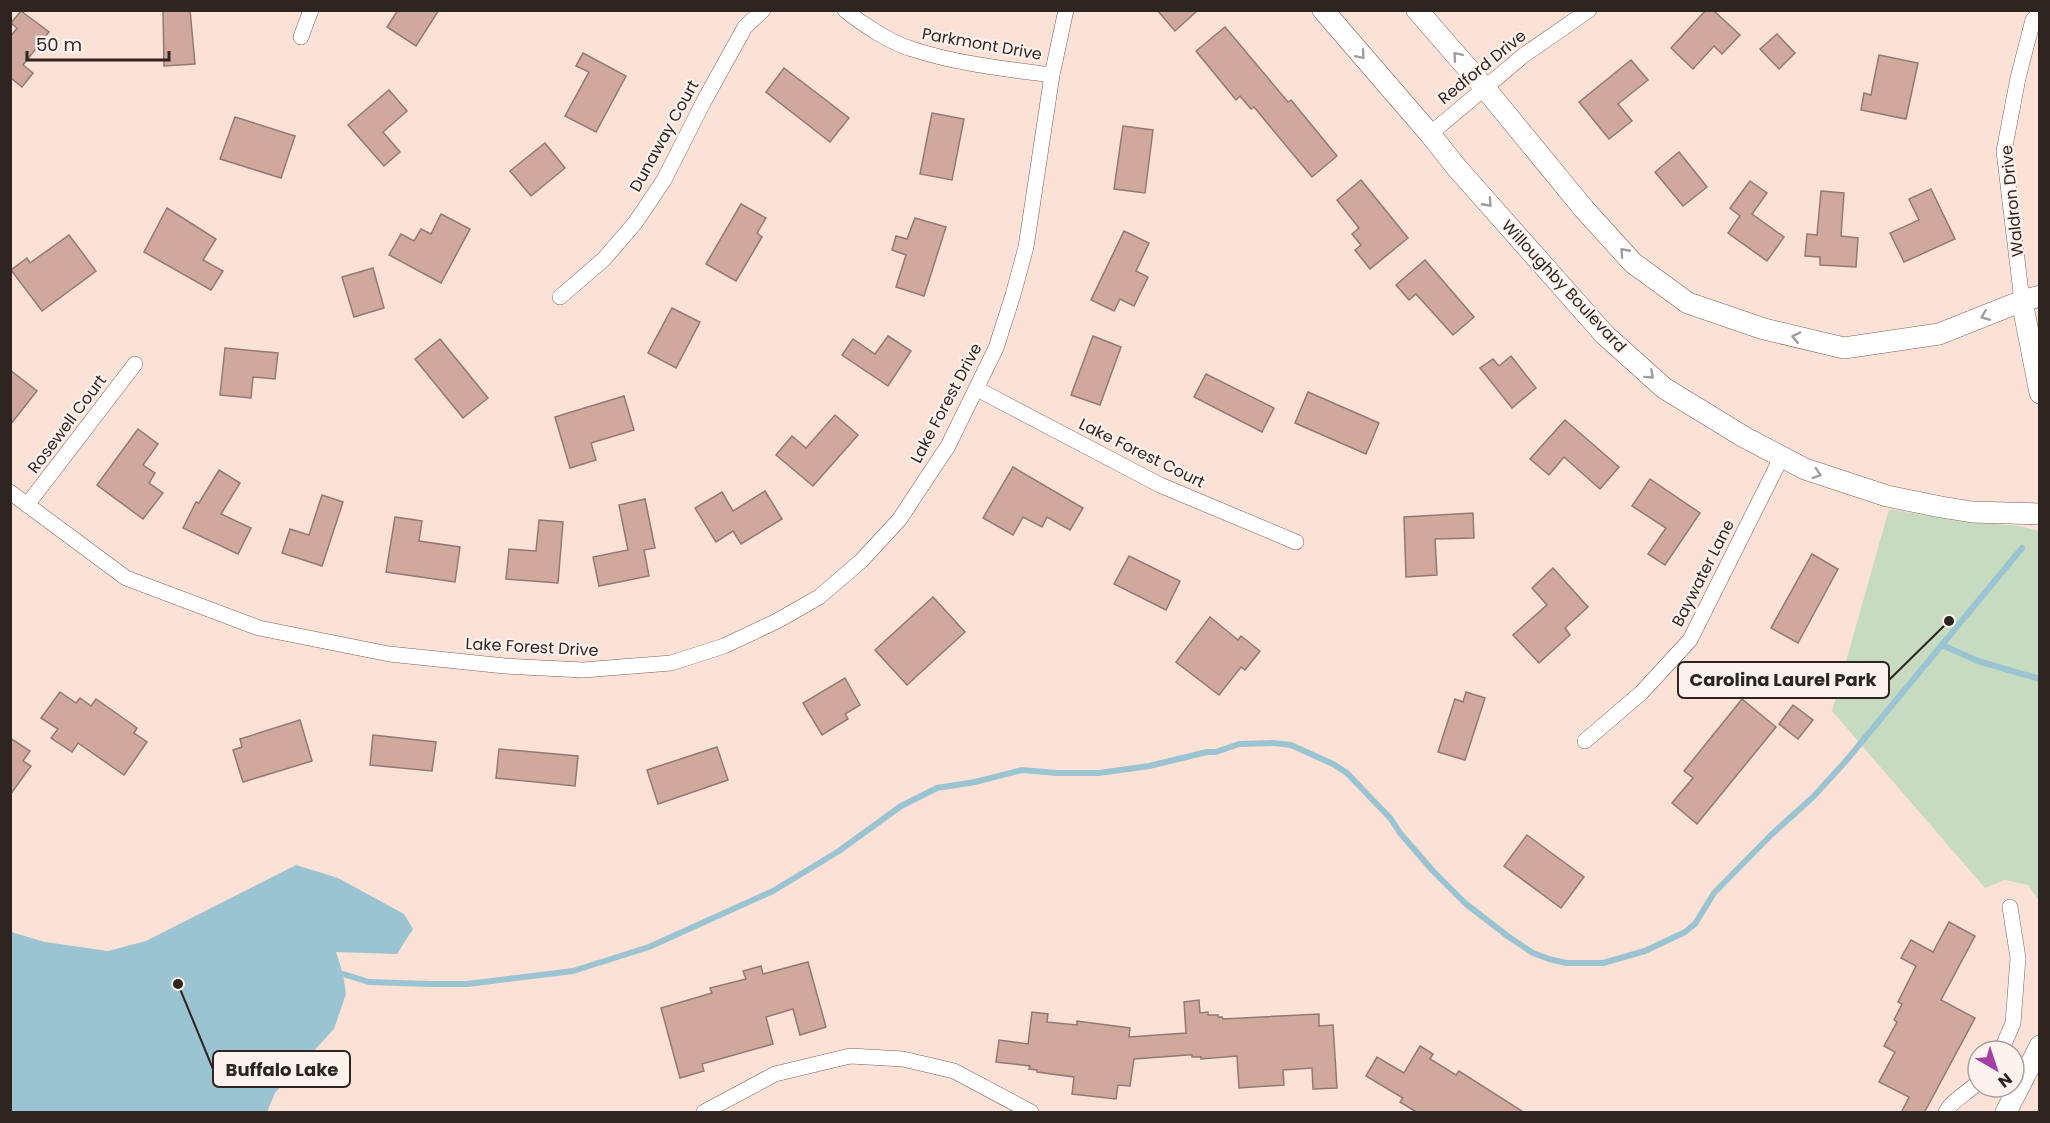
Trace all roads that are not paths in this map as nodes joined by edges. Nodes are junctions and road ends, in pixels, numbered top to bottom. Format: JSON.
{"nodes":[{"id":1,"x":311,"y":10,"type":"edge"},
{"id":2,"x":763,"y":10,"type":"edge"},
{"id":3,"x":844,"y":10,"type":"edge"},
{"id":4,"x":1066,"y":10,"type":"edge"},
{"id":5,"x":1323,"y":10,"type":"edge"},
{"id":6,"x":1417,"y":10,"type":"edge"},
{"id":7,"x":1589,"y":10,"type":"edge"},
{"id":8,"x":2040,"y":12,"type":"edge"},
{"id":9,"x":301,"y":37,"type":"dead end"},
{"id":10,"x":1052,"y":75,"type":"junction"},
{"id":11,"x":1484,"y":87,"type":"junction"},
{"id":12,"x":1430,"y":134,"type":"junction"},
{"id":13,"x":560,"y":297,"type":"dead end"},
{"id":14,"x":2031,"y":298,"type":"edge"},
{"id":15,"x":135,"y":364,"type":"dead end"},
{"id":16,"x":977,"y":389,"type":"junction"},
{"id":17,"x":2040,"y":393,"type":"edge"},
{"id":18,"x":1782,"y":456,"type":"junction"},
{"id":19,"x":10,"y":492,"type":"edge"},
{"id":20,"x":27,"y":505,"type":"junction"},
{"id":21,"x":2040,"y":514,"type":"edge"},
{"id":22,"x":1296,"y":542,"type":"dead end"},
{"id":23,"x":1585,"y":741,"type":"dead end"},
{"id":24,"x":2010,"y":907,"type":"dead end"},
{"id":25,"x":2006,"y":1039,"type":"edge"},
{"id":26,"x":2037,"y":1058,"type":"edge"},
{"id":27,"x":1966,"y":1094,"type":"edge"},
{"id":28,"x":704,"y":1113,"type":"edge"},
{"id":29,"x":1031,"y":1113,"type":"edge"},
{"id":30,"x":1946,"y":1113,"type":"edge"},
{"id":31,"x":2006,"y":1113,"type":"edge"}],
"edges":[{"from":1,"to":9,"type":"street"},
{"from":2,"to":13,"type":"street","name":"Dunaway Court"},
{"from":3,"to":10,"type":"street","name":"Parkmont Drive"},
{"from":4,"to":10,"type":"street","name":"Lake Forest Drive"},
{"from":5,"to":12,"type":"street","name":"Willoughby Boulevard","one_way":true},
{"from":11,"to":6,"type":"street","one_way":true},
{"from":7,"to":11,"type":"street","name":"Redford Drive"},
{"from":8,"to":14,"type":"street","name":"Waldron Drive"},
{"from":10,"to":16,"type":"street","name":"Lake Forest Drive"},
{"from":11,"to":12,"type":"street","name":"Redford Drive"},
{"from":14,"to":11,"type":"street","one_way":true},
{"from":12,"to":18,"type":"street","name":"Willoughby Boulevard","one_way":true},
{"from":14,"to":17,"type":"street","name":"Waldron Drive"},
{"from":15,"to":20,"type":"street","name":"Rosewell Court"},
{"from":16,"to":20,"type":"street","name":"Lake Forest Drive"},
{"from":16,"to":22,"type":"street","name":"Lake Forest Court"},
{"from":18,"to":21,"type":"street","name":"Willoughby Boulevard","one_way":true},
{"from":18,"to":23,"type":"street","name":"Baywater Lane"},
{"from":19,"to":20,"type":"street","name":"Lake Forest Drive"},
{"from":24,"to":25,"type":"street"},
{"from":26,"to":31,"type":"street"},
{"from":27,"to":30,"type":"street"},
{"from":28,"to":29,"type":"street"}]}
